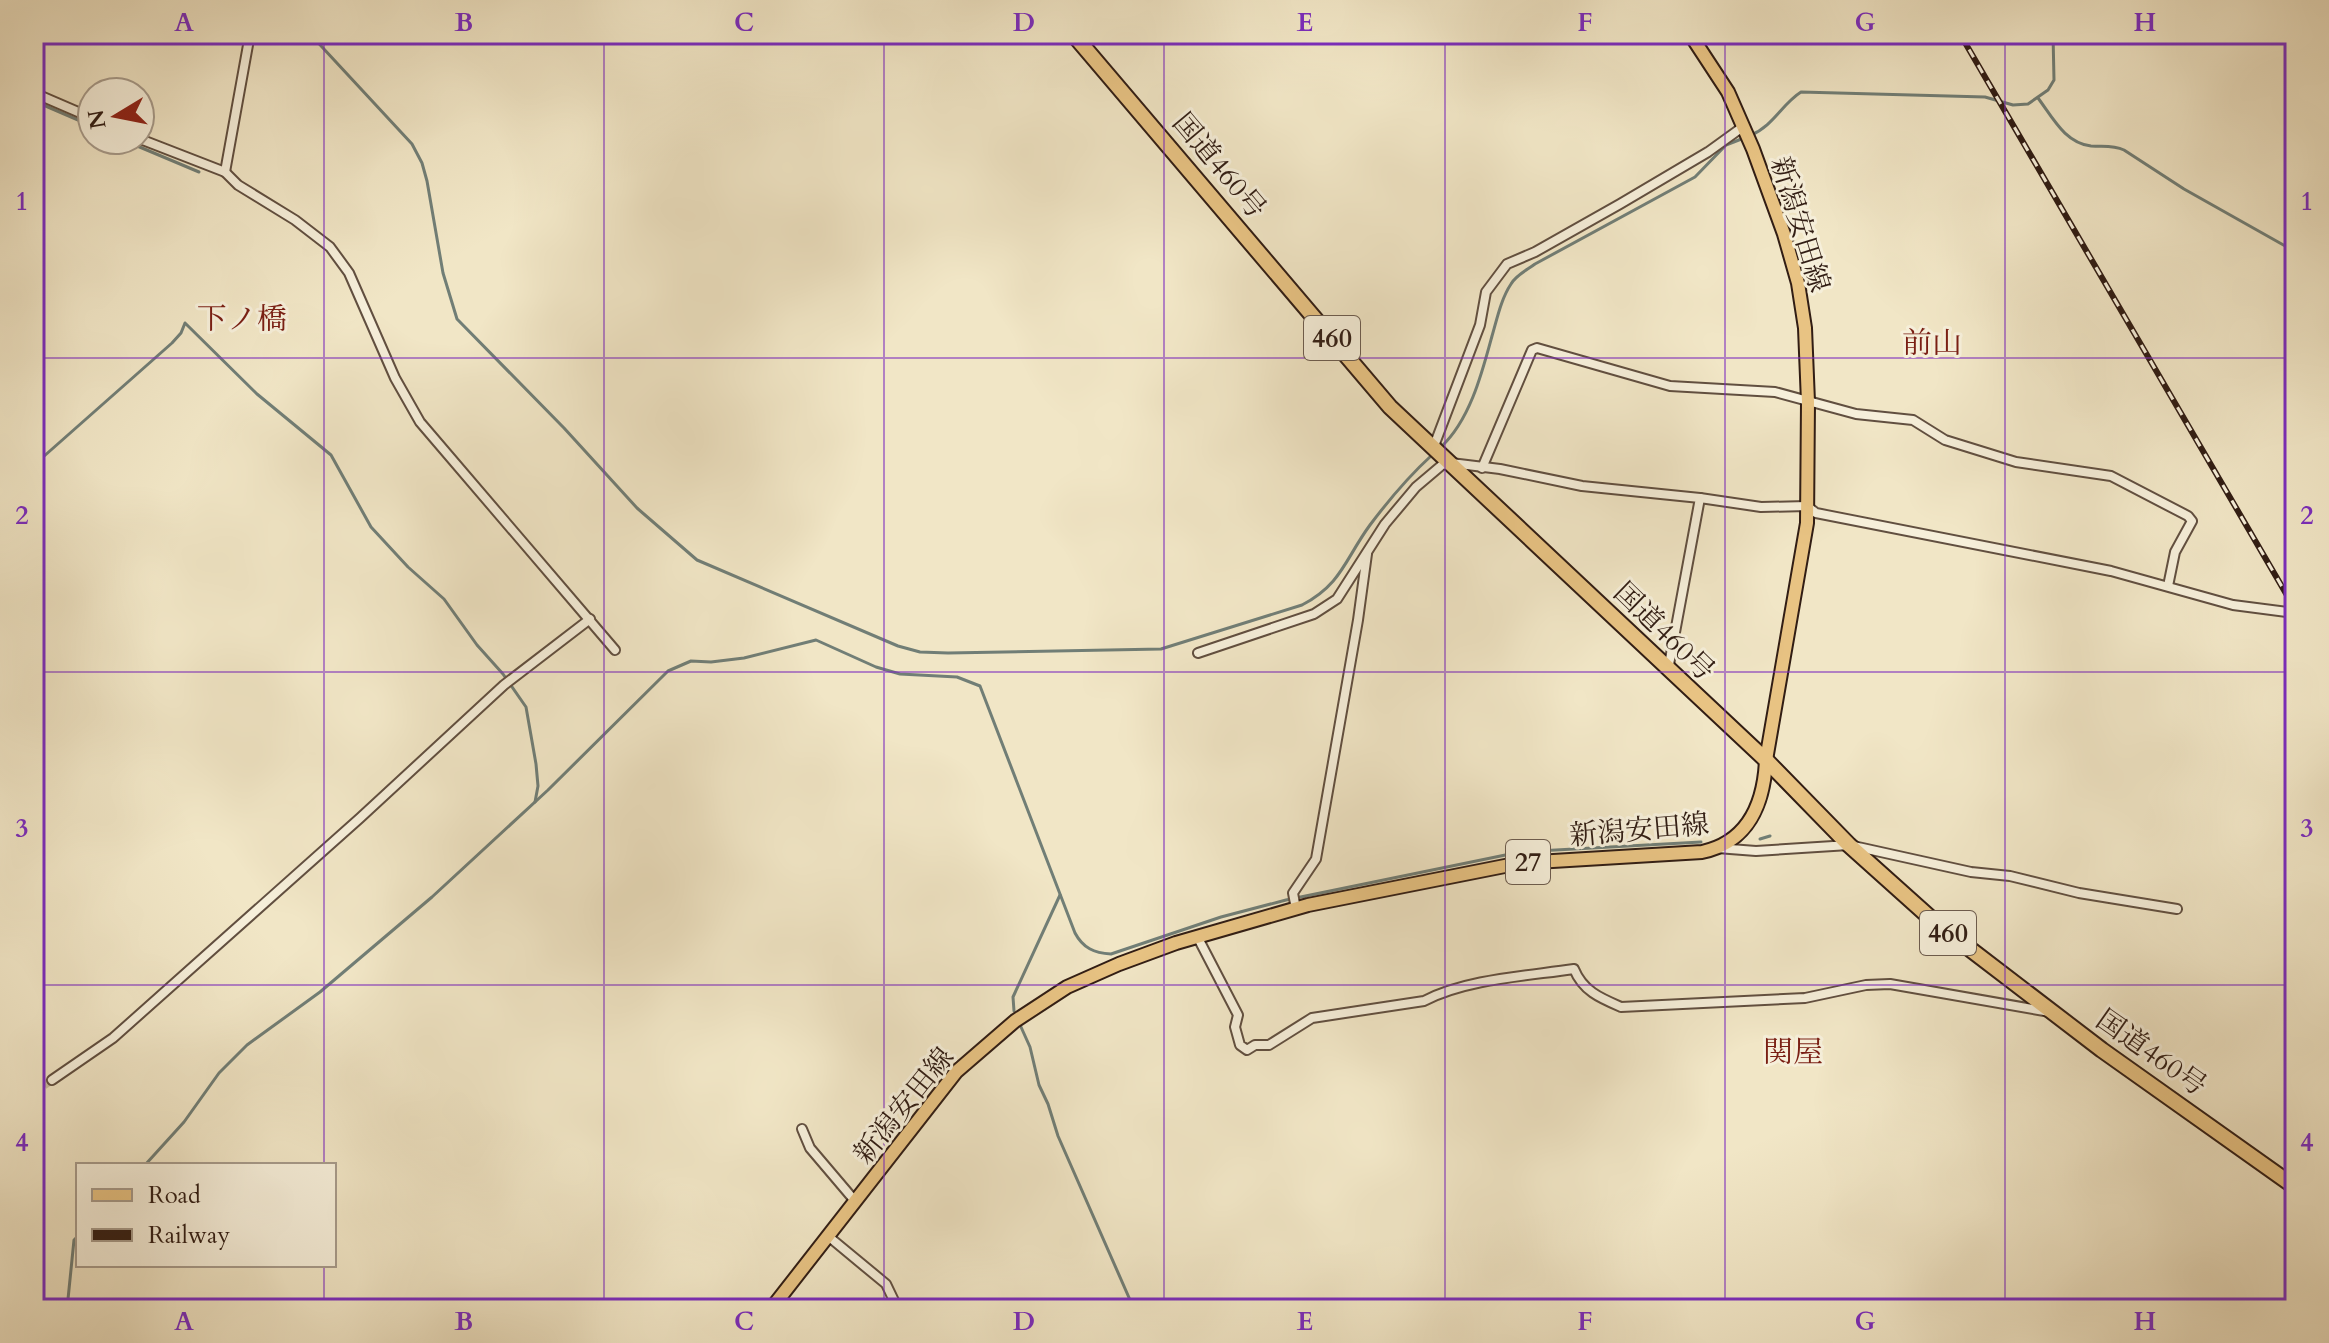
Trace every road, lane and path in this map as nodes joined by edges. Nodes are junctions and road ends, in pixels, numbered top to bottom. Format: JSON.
{"nodes":[{"id":1,"x":250,"y":34,"type":"edge"},
{"id":2,"x":1073,"y":34,"type":"edge"},
{"id":3,"x":1690,"y":34,"type":"edge"},
{"id":4,"x":34,"y":93,"type":"edge"},
{"id":5,"x":76,"y":111,"type":"edge"},
{"id":6,"x":1744,"y":126,"type":"junction"},
{"id":7,"x":156,"y":145,"type":"edge"},
{"id":8,"x":225,"y":172,"type":"junction"},
{"id":9,"x":1808,"y":402,"type":"junction"},
{"id":10,"x":1443,"y":455,"type":"junction"},
{"id":11,"x":1482,"y":468,"type":"junction"},
{"id":12,"x":1700,"y":498,"type":"junction"},
{"id":13,"x":1807,"y":506,"type":"junction"},
{"id":14,"x":1367,"y":553,"type":"junction"},
{"id":15,"x":2168,"y":586,"type":"junction"},
{"id":16,"x":2295,"y":613,"type":"edge"},
{"id":17,"x":590,"y":619,"type":"junction"},
{"id":18,"x":615,"y":650,"type":"dead end"},
{"id":19,"x":1198,"y":653,"type":"dead end"},
{"id":20,"x":1668,"y":670,"type":"junction"},
{"id":21,"x":1766,"y":760,"type":"junction"},
{"id":22,"x":1849,"y":845,"type":"junction"},
{"id":23,"x":1717,"y":848,"type":"junction"},
{"id":24,"x":1296,"y":909,"type":"junction"},
{"id":25,"x":2177,"y":909,"type":"dead end"},
{"id":26,"x":1198,"y":938,"type":"junction"},
{"id":27,"x":2053,"y":1013,"type":"junction"},
{"id":28,"x":52,"y":1080,"type":"tunnel mouth"},
{"id":29,"x":802,"y":1129,"type":"dead end"},
{"id":30,"x":2295,"y":1187,"type":"edge"},
{"id":31,"x":855,"y":1201,"type":"junction"},
{"id":32,"x":828,"y":1236,"type":"junction"},
{"id":33,"x":771,"y":1309,"type":"edge"},
{"id":34,"x":898,"y":1309,"type":"edge"}],
"edges":[{"from":1,"to":8,"type":"street"},
{"from":2,"to":10,"type":"highway","name":"国道460号","number":"460"},
{"from":3,"to":6,"type":"main road","name":"新潟安田線"},
{"from":4,"to":5,"type":"street"},
{"from":6,"to":9,"type":"main road","name":"新潟安田線"},
{"from":6,"to":10,"type":"street"},
{"from":7,"to":8,"type":"street"},
{"from":8,"to":17,"type":"street"},
{"from":9,"to":11,"type":"street"},
{"from":9,"to":13,"type":"main road","name":"新潟安田線"},
{"from":9,"to":15,"type":"street"},
{"from":10,"to":11,"type":"street"},
{"from":10,"to":14,"type":"street"},
{"from":10,"to":20,"type":"highway","name":"国道460号","number":"460"},
{"from":11,"to":12,"type":"street"},
{"from":12,"to":13,"type":"street"},
{"from":12,"to":20,"type":"street"},
{"from":13,"to":15,"type":"street"},
{"from":13,"to":21,"type":"main road","name":"新潟安田線"},
{"from":14,"to":19,"type":"street"},
{"from":14,"to":24,"type":"street"},
{"from":15,"to":16,"type":"street"},
{"from":17,"to":18,"type":"street"},
{"from":17,"to":28,"type":"street"},
{"from":20,"to":21,"type":"highway","name":"国道460号","number":"460"},
{"from":21,"to":22,"type":"highway","name":"国道460号","number":"460"},
{"from":21,"to":23,"type":"main road","name":"新潟安田線"},
{"from":22,"to":23,"type":"street"},
{"from":22,"to":25,"type":"street"},
{"from":22,"to":27,"type":"highway","name":"国道460号","number":"460"},
{"from":23,"to":24,"type":"main road","name":"新潟安田線","number":"27"},
{"from":24,"to":26,"type":"main road","name":"新潟安田線","number":"27"},
{"from":26,"to":27,"type":"street"},
{"from":26,"to":31,"type":"main road","name":"新潟安田線","number":"27"},
{"from":27,"to":30,"type":"highway","name":"国道460号","number":"460"},
{"from":29,"to":31,"type":"street"},
{"from":31,"to":32,"type":"main road","name":"新潟安田線","number":"27"},
{"from":32,"to":33,"type":"main road","name":"新潟安田線","number":"27"},
{"from":32,"to":34,"type":"street"}]}
